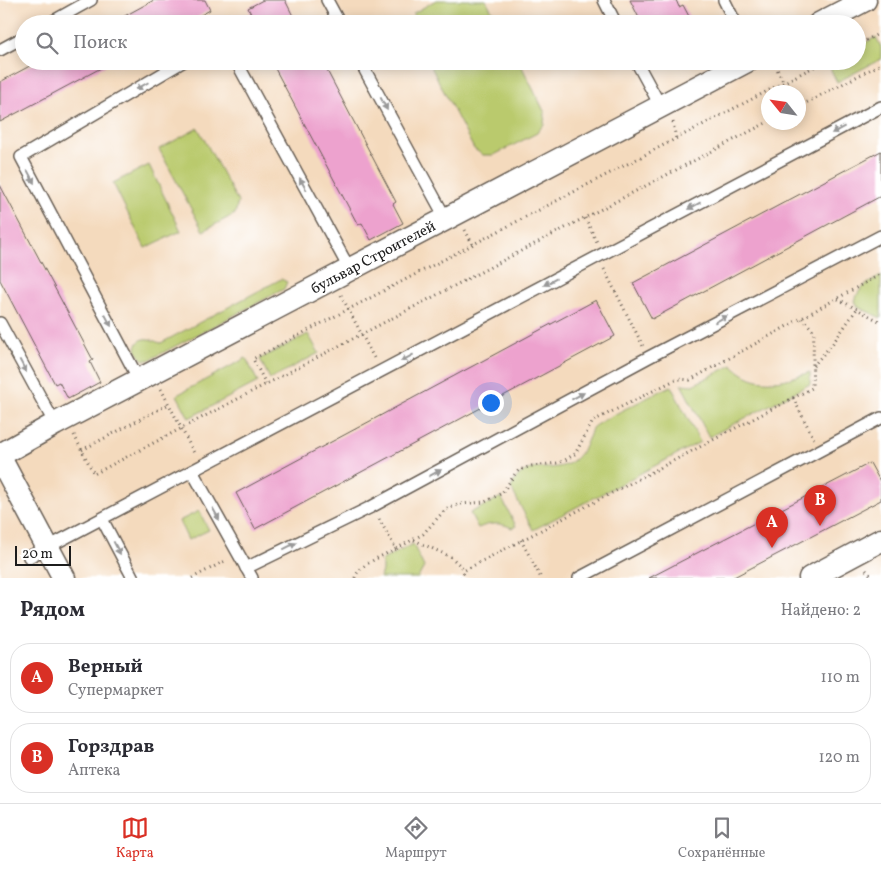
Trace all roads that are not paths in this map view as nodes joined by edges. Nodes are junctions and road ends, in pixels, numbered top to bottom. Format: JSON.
{"nodes":[{"id":1,"x":92,"y":0,"type":"edge"},
{"id":2,"x":327,"y":0,"type":"edge"},
{"id":3,"x":604,"y":0,"type":"edge"},
{"id":4,"x":724,"y":0,"type":"edge"},
{"id":5,"x":864,"y":0,"type":"edge"},
{"id":6,"x":64,"y":15,"type":"edge"},
{"id":7,"x":335,"y":15,"type":"edge"},
{"id":8,"x":612,"y":15,"type":"edge"},
{"id":9,"x":732,"y":15,"type":"edge"},
{"id":10,"x":836,"y":15,"type":"edge"},
{"id":11,"x":15,"y":42,"type":"edge"},
{"id":12,"x":0,"y":50,"type":"edge"},
{"id":13,"x":169,"y":70,"type":"edge"},
{"id":14,"x":241,"y":70,"type":"edge"},
{"id":15,"x":365,"y":70,"type":"edge"},
{"id":16,"x":641,"y":70,"type":"edge"},
{"id":17,"x":730,"y":70,"type":"edge"},
{"id":18,"x":661,"y":107,"type":"junction"},
{"id":19,"x":881,"y":107,"type":"edge"},
{"id":20,"x":446,"y":219,"type":"junction"},
{"id":21,"x":881,"y":236,"type":"edge"},
{"id":22,"x":341,"y":274,"type":"junction"},
{"id":23,"x":0,"y":323,"type":"edge"},
{"id":24,"x":146,"y":376,"type":"junction"},
{"id":25,"x":881,"y":418,"type":"edge"},
{"id":26,"x":60,"y":422,"type":"junction"},
{"id":27,"x":0,"y":456,"type":"edge"},
{"id":28,"x":196,"y":469,"type":"junction"},
{"id":29,"x":102,"y":519,"type":"junction"},
{"id":30,"x":881,"y":540,"type":"edge"},
{"id":31,"x":38,"y":552,"type":"junction"},
{"id":32,"x":249,"y":573,"type":"edge"},
{"id":33,"x":64,"y":578,"type":"edge"},
{"id":34,"x":133,"y":578,"type":"edge"},
{"id":35,"x":579,"y":578,"type":"edge"},
{"id":36,"x":810,"y":578,"type":"edge"}],
"edges":[{"from":1,"to":6,"type":"lane"},
{"from":2,"to":7,"type":"lane"},
{"from":3,"to":8,"type":"lane"},
{"from":4,"to":9,"type":"lane"},
{"from":5,"to":10,"type":"street"},
{"from":11,"to":12,"type":"lane"},
{"from":13,"to":24,"type":"lane","one_way":true},
{"from":22,"to":14,"type":"lane","one_way":true},
{"from":15,"to":20,"type":"lane","one_way":true},
{"from":16,"to":18,"type":"lane"},
{"from":17,"to":18,"type":"street","name":"бульвар Строителей"},
{"from":18,"to":20,"type":"street","name":"бульвар Строителей"},
{"from":19,"to":28,"type":"lane","one_way":true},
{"from":20,"to":22,"type":"street","name":"бульвар Строителей"},
{"from":32,"to":21,"type":"lane","one_way":true},
{"from":22,"to":24,"type":"street","name":"бульвар Строителей"},
{"from":23,"to":26,"type":"lane","one_way":true},
{"from":24,"to":26,"type":"street","name":"бульвар Строителей"},
{"from":25,"to":35,"type":"lane"},
{"from":26,"to":27,"type":"street","name":"бульвар Строителей"},
{"from":27,"to":31,"type":"street"},
{"from":28,"to":29,"type":"lane"},
{"from":28,"to":32,"type":"lane","one_way":true},
{"from":29,"to":31,"type":"lane"},
{"from":29,"to":34,"type":"lane","one_way":true},
{"from":30,"to":36,"type":"street"},
{"from":31,"to":33,"type":"street"}]}
